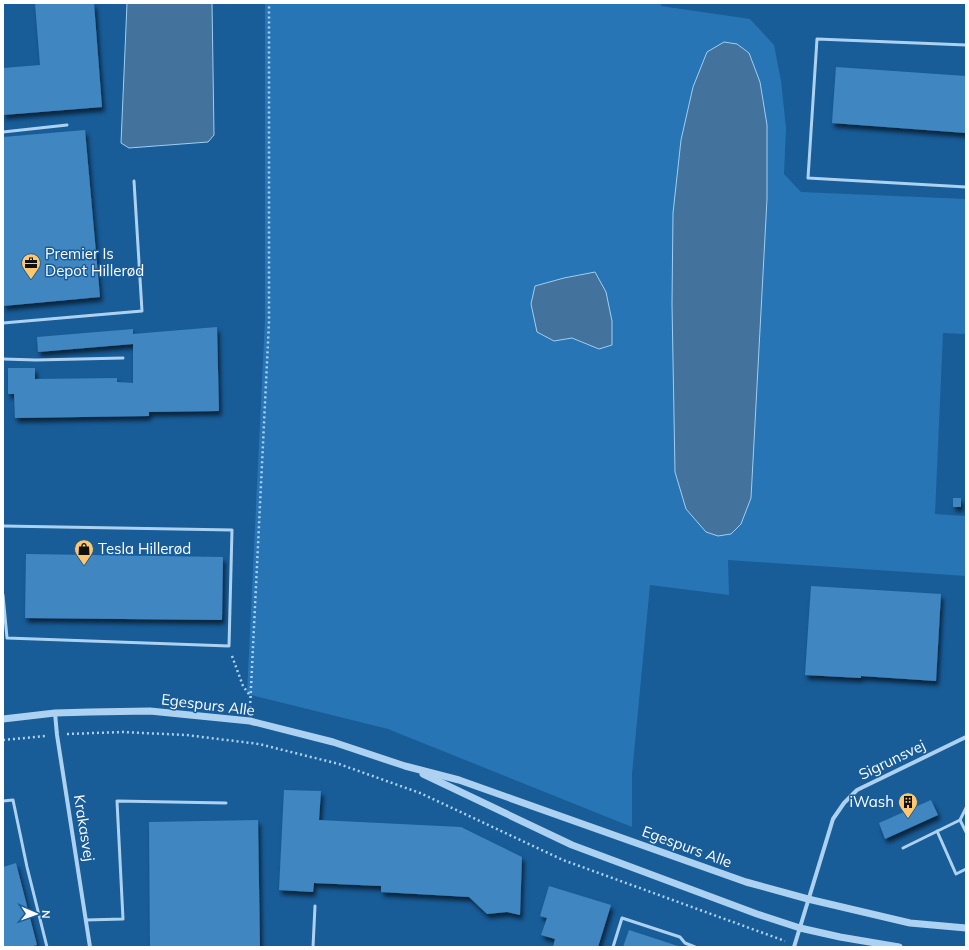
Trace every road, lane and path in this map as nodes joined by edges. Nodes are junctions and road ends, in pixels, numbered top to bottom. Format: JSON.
{"nodes":[{"id":1,"x":269,"y":3,"type":"edge"},
{"id":2,"x":966,"y":46,"type":"edge"},
{"id":3,"x":67,"y":125,"type":"dead end"},
{"id":4,"x":3,"y":132,"type":"edge"},
{"id":5,"x":134,"y":181,"type":"dead end"},
{"id":6,"x":966,"y":186,"type":"edge"},
{"id":7,"x":3,"y":323,"type":"edge"},
{"id":8,"x":122,"y":358,"type":"dead end"},
{"id":9,"x":3,"y":359,"type":"edge"},
{"id":10,"x":3,"y":526,"type":"edge"},
{"id":11,"x":3,"y":595,"type":"edge"},
{"id":12,"x":229,"y":646,"type":"junction"},
{"id":13,"x":251,"y":697,"type":"junction"},
{"id":14,"x":55,"y":713,"type":"junction"},
{"id":15,"x":3,"y":719,"type":"edge"},
{"id":16,"x":250,"y":721,"type":"junction"},
{"id":17,"x":57,"y":735,"type":"junction"},
{"id":18,"x":966,"y":737,"type":"edge"},
{"id":19,"x":3,"y":740,"type":"edge"},
{"id":20,"x":405,"y":766,"type":"junction"},
{"id":21,"x":3,"y":801,"type":"edge"},
{"id":22,"x":226,"y":803,"type":"dead end"},
{"id":23,"x":966,"y":808,"type":"edge"},
{"id":24,"x":960,"y":820,"type":"junction"},
{"id":25,"x":938,"y":831,"type":"junction"},
{"id":26,"x":966,"y":832,"type":"edge"},
{"id":27,"x":903,"y":848,"type":"dead end"},
{"id":28,"x":966,"y":870,"type":"edge"},
{"id":29,"x":808,"y":899,"type":"junction"},
{"id":30,"x":315,"y":906,"type":"dead end"},
{"id":31,"x":86,"y":920,"type":"junction"},
{"id":32,"x":800,"y":928,"type":"junction"},
{"id":33,"x":966,"y":928,"type":"edge"},
{"id":34,"x":769,"y":935,"type":"dead end"},
{"id":35,"x":47,"y":947,"type":"edge"},
{"id":36,"x":90,"y":947,"type":"edge"},
{"id":37,"x":313,"y":947,"type":"edge"},
{"id":38,"x":613,"y":947,"type":"edge"},
{"id":39,"x":695,"y":947,"type":"edge"},
{"id":40,"x":794,"y":947,"type":"edge"},
{"id":41,"x":899,"y":947,"type":"edge"}],
"edges":[{"from":1,"to":13,"type":"path"},
{"from":2,"to":6,"type":"lane"},
{"from":3,"to":4,"type":"lane"},
{"from":5,"to":7,"type":"lane"},
{"from":8,"to":9,"type":"lane"},
{"from":10,"to":12,"type":"lane"},
{"from":11,"to":12,"type":"lane"},
{"from":12,"to":13,"type":"path"},
{"from":13,"to":16,"type":"path"},
{"from":14,"to":15,"type":"street","name":"Egespurs Alle"},
{"from":14,"to":16,"type":"street","name":"Egespurs Alle"},
{"from":14,"to":17,"type":"street","name":"Krakasvej"},
{"from":16,"to":20,"type":"street","name":"Egespurs Alle"},
{"from":17,"to":19,"type":"path"},
{"from":17,"to":31,"type":"street","name":"Krakasvej"},
{"from":17,"to":34,"type":"path"},
{"from":18,"to":29,"type":"street","name":"Sigrunsvej"},
{"from":20,"to":29,"type":"street","name":"Egespurs Alle"},
{"from":20,"to":32,"type":"street","name":"Egespurs Alle"},
{"from":21,"to":35,"type":"lane"},
{"from":22,"to":31,"type":"lane"},
{"from":23,"to":24,"type":"lane"},
{"from":24,"to":25,"type":"lane"},
{"from":24,"to":26,"type":"lane"},
{"from":25,"to":27,"type":"lane"},
{"from":25,"to":28,"type":"lane"},
{"from":29,"to":32,"type":"street","name":"Sigrunsvej"},
{"from":29,"to":33,"type":"street","name":"Egespurs Alle"},
{"from":30,"to":37,"type":"lane"},
{"from":31,"to":36,"type":"street","name":"Krakasvej"},
{"from":32,"to":40,"type":"street","name":"Sigrunsvej"},
{"from":32,"to":41,"type":"street","name":"Egespurs Alle"},
{"from":38,"to":39,"type":"lane"}]}
